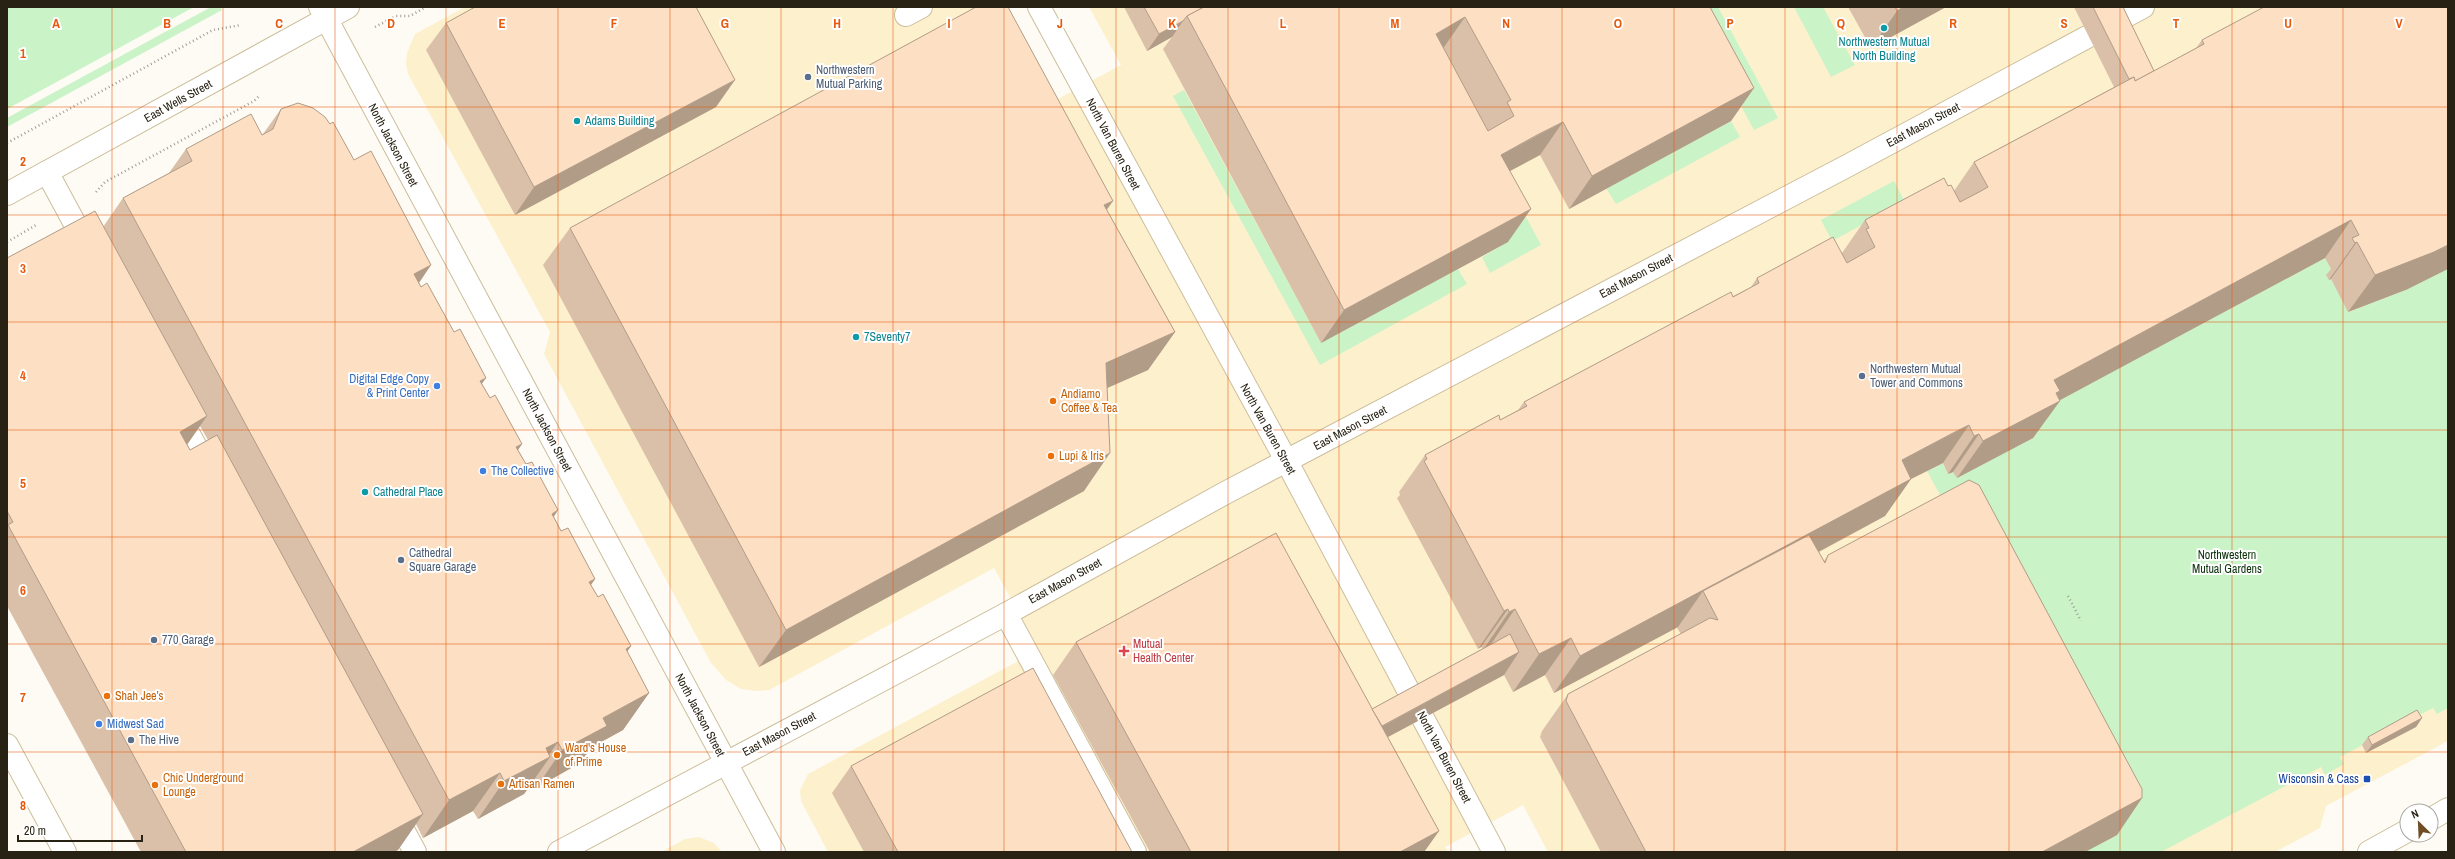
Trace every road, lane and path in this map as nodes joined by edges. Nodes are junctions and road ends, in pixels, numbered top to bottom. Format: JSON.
{"nodes":[{"id":1,"x":348,"y":7,"type":"edge"},
{"id":2,"x":426,"y":7,"type":"edge"},
{"id":3,"x":1039,"y":7,"type":"edge"},
{"id":4,"x":2143,"y":7,"type":"edge"},
{"id":5,"x":323,"y":13,"type":"edge"},
{"id":6,"x":390,"y":20,"type":"dead end"},
{"id":7,"x":246,"y":23,"type":"dead end"},
{"id":8,"x":264,"y":91,"type":"dead end"},
{"id":9,"x":7,"y":143,"type":"edge"},
{"id":10,"x":47,"y":172,"type":"junction"},
{"id":11,"x":7,"y":194,"type":"edge"},
{"id":12,"x":66,"y":209,"type":"junction"},
{"id":13,"x":7,"y":242,"type":"edge"},
{"id":14,"x":99,"y":269,"type":"edge"},
{"id":15,"x":167,"y":394,"type":"edge"},
{"id":16,"x":1287,"y":462,"type":"junction"},
{"id":17,"x":220,"y":493,"type":"edge"},
{"id":18,"x":2068,"y":596,"type":"dead end"},
{"id":19,"x":1006,"y":614,"type":"junction"},
{"id":20,"x":2081,"y":621,"type":"dead end"},
{"id":21,"x":7,"y":745,"type":"edge"},
{"id":22,"x":726,"y":762,"type":"junction"},
{"id":23,"x":385,"y":796,"type":"edge"},
{"id":24,"x":2448,"y":809,"type":"edge"},
{"id":25,"x":2439,"y":814,"type":"edge"},
{"id":26,"x":2399,"y":836,"type":"edge"},
{"id":27,"x":65,"y":852,"type":"edge"},
{"id":28,"x":415,"y":852,"type":"edge"},
{"id":29,"x":559,"y":852,"type":"edge"},
{"id":30,"x":774,"y":852,"type":"edge"},
{"id":31,"x":1135,"y":852,"type":"edge"},
{"id":32,"x":1494,"y":852,"type":"edge"},
{"id":33,"x":2369,"y":852,"type":"edge"}],
"edges":[{"from":1,"to":5,"type":"main road","name":"East Wells Street"},
{"from":2,"to":6,"type":"path"},
{"from":3,"to":16,"type":"main road","name":"North Van Buren Street"},
{"from":4,"to":16,"type":"main road","name":"East Mason Street"},
{"from":5,"to":10,"type":"main road","name":"East Wells Street"},
{"from":5,"to":22,"type":"main road","name":"North Jackson Street"},
{"from":7,"to":9,"type":"path"},
{"from":8,"to":12,"type":"path"},
{"from":10,"to":11,"type":"main road","name":"East Wells Street"},
{"from":10,"to":12,"type":"main road"},
{"from":12,"to":13,"type":"path"},
{"from":12,"to":14,"type":"main road"},
{"from":15,"to":17,"type":"main road"},
{"from":16,"to":19,"type":"main road","name":"East Mason Street"},
{"from":16,"to":32,"type":"main road","name":"North Van Buren Street"},
{"from":18,"to":20,"type":"path"},
{"from":19,"to":22,"type":"main road","name":"East Mason Street"},
{"from":19,"to":31,"type":"main road"},
{"from":21,"to":27,"type":"main road"},
{"from":22,"to":29,"type":"main road","name":"East Mason Street"},
{"from":22,"to":30,"type":"main road","name":"North Jackson Street"},
{"from":23,"to":28,"type":"main road"},
{"from":24,"to":25,"type":"main road"},
{"from":26,"to":33,"type":"main road"}]}
